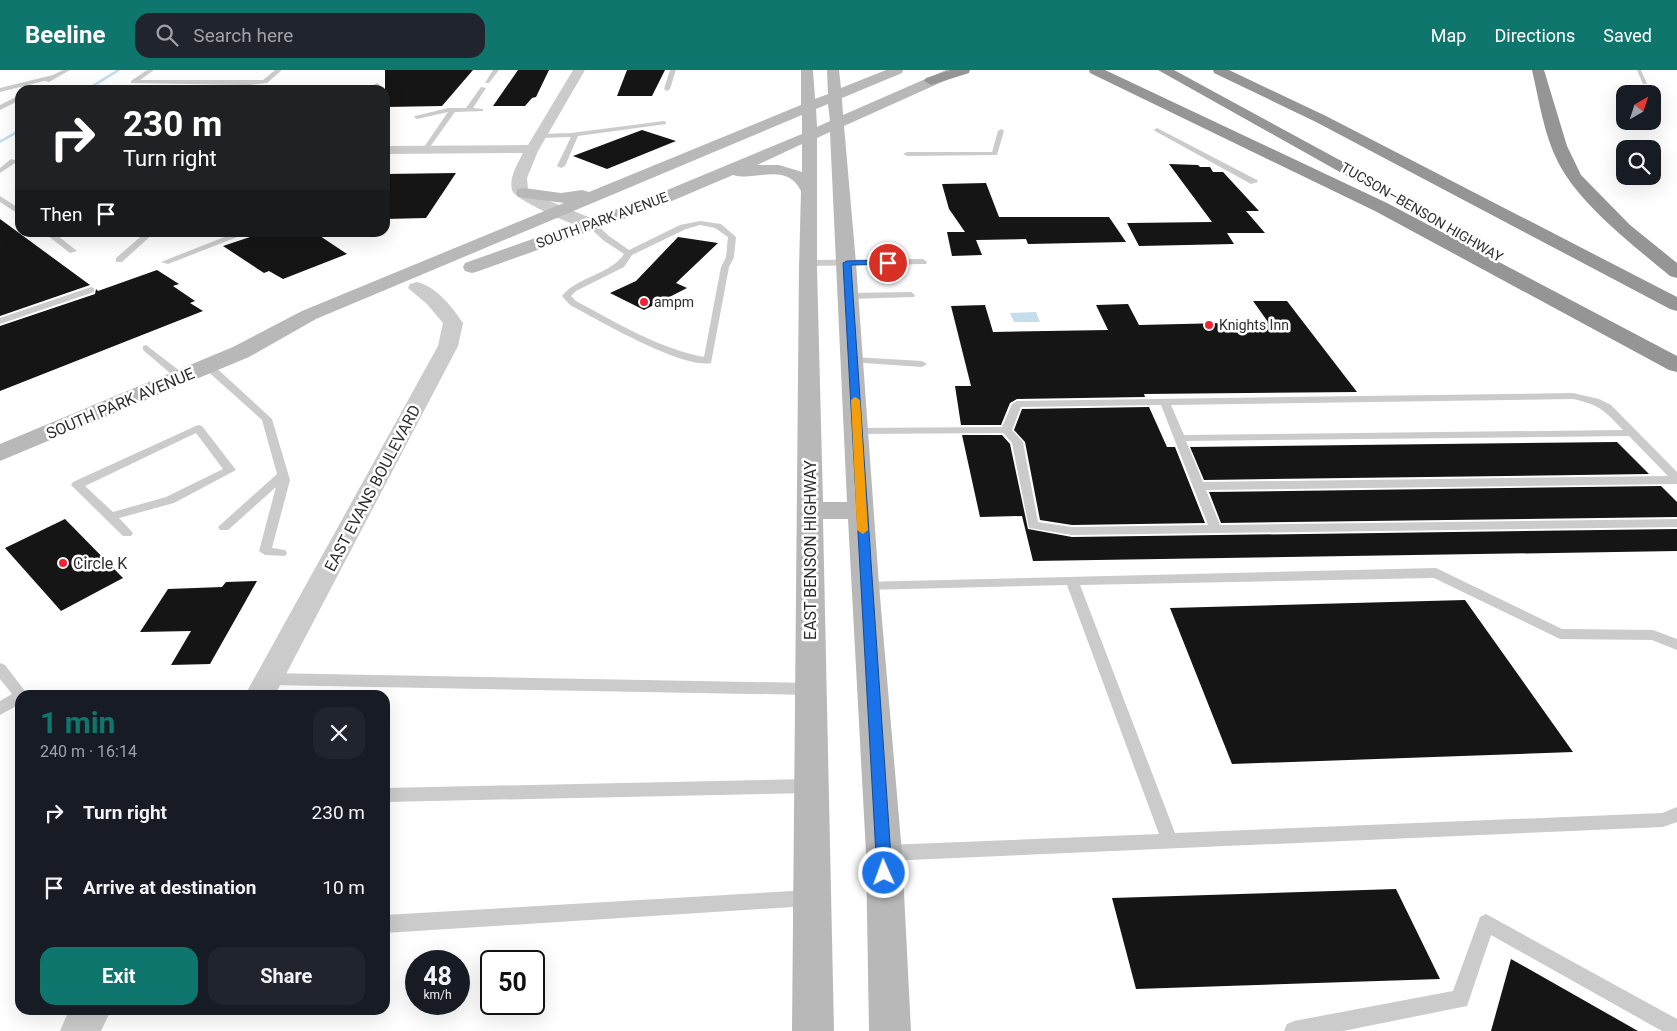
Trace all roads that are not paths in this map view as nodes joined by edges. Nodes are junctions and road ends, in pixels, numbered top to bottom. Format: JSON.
{"nodes":[{"id":1,"x":67,"y":70,"type":"edge"},
{"id":2,"x":151,"y":70,"type":"edge"},
{"id":3,"x":279,"y":70,"type":"edge"},
{"id":4,"x":496,"y":70,"type":"edge"},
{"id":5,"x":578,"y":70,"type":"edge"},
{"id":6,"x":673,"y":70,"type":"edge"},
{"id":7,"x":807,"y":70,"type":"edge"},
{"id":8,"x":832,"y":70,"type":"edge"},
{"id":9,"x":897,"y":70,"type":"edge"},
{"id":10,"x":957,"y":70,"type":"edge"},
{"id":11,"x":964,"y":70,"type":"edge"},
{"id":12,"x":1095,"y":70,"type":"edge"},
{"id":13,"x":1164,"y":70,"type":"edge"},
{"id":14,"x":1219,"y":70,"type":"edge"},
{"id":15,"x":1538,"y":70,"type":"edge"},
{"id":16,"x":1639,"y":72,"type":"dead end"},
{"id":17,"x":53,"y":77,"type":"junction"},
{"id":18,"x":931,"y":81,"type":"junction"},
{"id":19,"x":248,"y":83,"type":"junction"},
{"id":20,"x":1645,"y":83,"type":"dead end"},
{"id":21,"x":20,"y":85,"type":"edge"},
{"id":22,"x":40,"y":85,"type":"edge"},
{"id":23,"x":246,"y":85,"type":"edge"},
{"id":24,"x":15,"y":86,"type":"edge"},
{"id":25,"x":667,"y":89,"type":"dead end"},
{"id":26,"x":0,"y":90,"type":"edge"},
{"id":27,"x":834,"y":97,"type":"junction"},
{"id":28,"x":15,"y":100,"type":"edge"},
{"id":29,"x":809,"y":106,"type":"junction"},
{"id":30,"x":0,"y":108,"type":"edge"},
{"id":31,"x":450,"y":110,"type":"junction"},
{"id":32,"x":468,"y":110,"type":"junction"},
{"id":33,"x":481,"y":110,"type":"dead end"},
{"id":34,"x":417,"y":117,"type":"dead end"},
{"id":35,"x":836,"y":123,"type":"junction"},
{"id":36,"x":664,"y":124,"type":"dead end"},
{"id":37,"x":1157,"y":130,"type":"dead end"},
{"id":38,"x":1001,"y":131,"type":"dead end"},
{"id":39,"x":576,"y":134,"type":"junction"},
{"id":40,"x":540,"y":136,"type":"junction"},
{"id":41,"x":808,"y":136,"type":"junction"},
{"id":42,"x":532,"y":149,"type":"junction"},
{"id":43,"x":390,"y":150,"type":"edge"},
{"id":44,"x":425,"y":150,"type":"junction"},
{"id":45,"x":907,"y":154,"type":"dead end"},
{"id":46,"x":14,"y":161,"type":"dead end"},
{"id":47,"x":561,"y":166,"type":"dead end"},
{"id":48,"x":0,"y":171,"type":"edge"},
{"id":49,"x":706,"y":180,"type":"junction"},
{"id":50,"x":1254,"y":182,"type":"dead end"},
{"id":51,"x":613,"y":189,"type":"junction"},
{"id":52,"x":809,"y":191,"type":"junction"},
{"id":53,"x":525,"y":194,"type":"junction"},
{"id":54,"x":0,"y":198,"type":"edge"},
{"id":55,"x":15,"y":208,"type":"edge"},
{"id":56,"x":560,"y":211,"type":"junction"},
{"id":57,"x":592,"y":224,"type":"junction"},
{"id":58,"x":54,"y":237,"type":"edge"},
{"id":59,"x":145,"y":237,"type":"edge"},
{"id":60,"x":233,"y":237,"type":"edge"},
{"id":61,"x":490,"y":240,"type":"junction"},
{"id":62,"x":73,"y":252,"type":"dead end"},
{"id":63,"x":629,"y":253,"type":"junction"},
{"id":64,"x":119,"y":260,"type":"dead end"},
{"id":65,"x":166,"y":262,"type":"dead end"},
{"id":66,"x":924,"y":262,"type":"dead end"},
{"id":67,"x":808,"y":263,"type":"junction"},
{"id":68,"x":847,"y":263,"type":"junction"},
{"id":69,"x":1677,"y":272,"type":"edge"},
{"id":70,"x":417,"y":288,"type":"junction"},
{"id":71,"x":91,"y":290,"type":"dead end"},
{"id":72,"x":911,"y":295,"type":"dead end"},
{"id":73,"x":849,"y":296,"type":"junction"},
{"id":74,"x":1677,"y":305,"type":"edge"},
{"id":75,"x":0,"y":321,"type":"edge"},
{"id":76,"x":146,"y":348,"type":"dead end"},
{"id":77,"x":241,"y":352,"type":"junction"},
{"id":78,"x":1677,"y":357,"type":"edge"},
{"id":79,"x":853,"y":360,"type":"junction"},
{"id":80,"x":922,"y":364,"type":"dead end"},
{"id":81,"x":1677,"y":365,"type":"edge"},
{"id":82,"x":208,"y":366,"type":"junction"},
{"id":83,"x":181,"y":377,"type":"junction"},
{"id":84,"x":1165,"y":402,"type":"junction"},
{"id":85,"x":857,"y":430,"type":"junction"},
{"id":86,"x":1006,"y":430,"type":"junction"},
{"id":87,"x":1633,"y":433,"type":"junction"},
{"id":88,"x":1179,"y":438,"type":"junction"},
{"id":89,"x":0,"y":453,"type":"edge"},
{"id":90,"x":283,"y":475,"type":"junction"},
{"id":91,"x":1677,"y":479,"type":"edge"},
{"id":92,"x":1198,"y":486,"type":"junction"},
{"id":93,"x":810,"y":510,"type":"junction"},
{"id":94,"x":862,"y":511,"type":"junction"},
{"id":95,"x":110,"y":516,"type":"junction"},
{"id":96,"x":1677,"y":523,"type":"edge"},
{"id":97,"x":224,"y":527,"type":"dead end"},
{"id":98,"x":1216,"y":529,"type":"junction"},
{"id":99,"x":126,"y":533,"type":"dead end"},
{"id":100,"x":281,"y":553,"type":"dead end"},
{"id":101,"x":1072,"y":581,"type":"junction"},
{"id":102,"x":865,"y":585,"type":"junction"},
{"id":103,"x":1677,"y":645,"type":"edge"},
{"id":104,"x":0,"y":669,"type":"edge"},
{"id":105,"x":265,"y":687,"type":"edge"},
{"id":106,"x":811,"y":689,"type":"junction"},
{"id":107,"x":16,"y":690,"type":"edge"},
{"id":108,"x":15,"y":698,"type":"edge"},
{"id":109,"x":0,"y":709,"type":"edge"},
{"id":110,"x":812,"y":786,"type":"junction"},
{"id":111,"x":390,"y":795,"type":"edge"},
{"id":112,"x":1677,"y":814,"type":"edge"},
{"id":113,"x":1170,"y":841,"type":"junction"},
{"id":114,"x":884,"y":853,"type":"junction"},
{"id":115,"x":813,"y":898,"type":"junction"},
{"id":116,"x":390,"y":924,"type":"edge"},
{"id":117,"x":88,"y":1015,"type":"edge"},
{"id":118,"x":1677,"y":1029,"type":"edge"},
{"id":119,"x":80,"y":1031,"type":"edge"},
{"id":120,"x":813,"y":1031,"type":"edge"},
{"id":121,"x":890,"y":1031,"type":"edge"},
{"id":122,"x":1294,"y":1031,"type":"edge"}],
"edges":[{"from":1,"to":17,"type":"lane"},
{"from":2,"to":19,"type":"lane"},
{"from":3,"to":19,"type":"lane"},
{"from":4,"to":32,"type":"lane"},
{"from":5,"to":40,"type":"street"},
{"from":6,"to":25,"type":"lane"},
{"from":7,"to":29,"type":"main road","name":"EAST BENSON HIGHWAY"},
{"from":8,"to":27,"type":"main road"},
{"from":9,"to":27,"type":"main road","name":"SOUTH PARK AVENUE"},
{"from":10,"to":18,"type":"main road","name":"SOUTH PARK AVENUE"},
{"from":11,"to":18,"type":"highway"},
{"from":12,"to":81,"type":"highway"},
{"from":13,"to":78,"type":"highway","name":"TUCSON–BENSON HIGHWAY"},
{"from":14,"to":74,"type":"highway","name":"TUCSON–BENSON HIGHWAY"},
{"from":15,"to":69,"type":"highway"},
{"from":16,"to":20,"type":"lane"},
{"from":17,"to":21,"type":"lane"},
{"from":17,"to":22,"type":"lane"},
{"from":18,"to":35,"type":"main road","name":"SOUTH PARK AVENUE"},
{"from":19,"to":23,"type":"lane"},
{"from":24,"to":26,"type":"lane"},
{"from":27,"to":29,"type":"main road","name":"SOUTH PARK AVENUE"},
{"from":27,"to":35,"type":"main road"},
{"from":28,"to":30,"type":"lane"},
{"from":29,"to":41,"type":"main road","name":"EAST BENSON HIGHWAY"},
{"from":29,"to":51,"type":"main road","name":"SOUTH PARK AVENUE"},
{"from":31,"to":32,"type":"lane"},
{"from":31,"to":34,"type":"lane"},
{"from":31,"to":44,"type":"lane"},
{"from":32,"to":33,"type":"lane"},
{"from":35,"to":41,"type":"main road","name":"SOUTH PARK AVENUE"},
{"from":35,"to":68,"type":"main road"},
{"from":36,"to":39,"type":"lane"},
{"from":37,"to":50,"type":"lane"},
{"from":38,"to":45,"type":"lane"},
{"from":39,"to":40,"type":"lane"},
{"from":39,"to":47,"type":"lane"},
{"from":40,"to":42,"type":"street"},
{"from":41,"to":49,"type":"main road","name":"SOUTH PARK AVENUE"},
{"from":41,"to":52,"type":"main road","name":"EAST BENSON HIGHWAY"},
{"from":42,"to":44,"type":"street"},
{"from":42,"to":53,"type":"street"},
{"from":43,"to":44,"type":"street"},
{"from":46,"to":48,"type":"lane"},
{"from":49,"to":52,"type":"main road"},
{"from":49,"to":57,"type":"main road","name":"SOUTH PARK AVENUE"},
{"from":51,"to":53,"type":"main road"},
{"from":51,"to":56,"type":"main road","name":"SOUTH PARK AVENUE"},
{"from":52,"to":67,"type":"main road","name":"EAST BENSON HIGHWAY"},
{"from":53,"to":56,"type":"street"},
{"from":53,"to":61,"type":"main road"},
{"from":54,"to":55,"type":"lane"},
{"from":56,"to":57,"type":"street"},
{"from":56,"to":61,"type":"main road","name":"SOUTH PARK AVENUE"},
{"from":57,"to":63,"type":"lane"},
{"from":57,"to":70,"type":"main road","name":"SOUTH PARK AVENUE"},
{"from":58,"to":62,"type":"lane"},
{"from":59,"to":64,"type":"lane"},
{"from":60,"to":65,"type":"lane"},
{"from":61,"to":77,"type":"main road","name":"SOUTH PARK AVENUE"},
{"from":63,"to":63,"type":"lane"},
{"from":66,"to":68,"type":"lane"},
{"from":67,"to":68,"type":"lane"},
{"from":67,"to":93,"type":"main road","name":"EAST BENSON HIGHWAY"},
{"from":68,"to":73,"type":"main road"},
{"from":70,"to":77,"type":"main road","name":"SOUTH PARK AVENUE"},
{"from":70,"to":105,"type":"street","name":"EAST EVANS BOULEVARD"},
{"from":71,"to":75,"type":"lane"},
{"from":72,"to":73,"type":"lane"},
{"from":73,"to":79,"type":"main road"},
{"from":76,"to":83,"type":"lane"},
{"from":77,"to":82,"type":"main road","name":"SOUTH PARK AVENUE"},
{"from":79,"to":80,"type":"lane"},
{"from":79,"to":85,"type":"main road"},
{"from":82,"to":83,"type":"main road","name":"SOUTH PARK AVENUE"},
{"from":82,"to":90,"type":"lane"},
{"from":83,"to":89,"type":"main road","name":"SOUTH PARK AVENUE"},
{"from":84,"to":86,"type":"lane"},
{"from":84,"to":87,"type":"lane"},
{"from":84,"to":88,"type":"lane"},
{"from":85,"to":86,"type":"lane"},
{"from":85,"to":94,"type":"main road"},
{"from":86,"to":98,"type":"lane"},
{"from":87,"to":88,"type":"lane"},
{"from":87,"to":91,"type":"lane"},
{"from":88,"to":92,"type":"lane"},
{"from":90,"to":97,"type":"lane"},
{"from":90,"to":100,"type":"lane"},
{"from":91,"to":92,"type":"lane"},
{"from":92,"to":98,"type":"lane"},
{"from":93,"to":94,"type":"main road"},
{"from":93,"to":106,"type":"main road","name":"EAST BENSON HIGHWAY"},
{"from":94,"to":102,"type":"main road"},
{"from":95,"to":95,"type":"lane"},
{"from":95,"to":99,"type":"lane"},
{"from":96,"to":98,"type":"lane"},
{"from":101,"to":102,"type":"lane"},
{"from":101,"to":103,"type":"lane"},
{"from":101,"to":113,"type":"lane"},
{"from":102,"to":114,"type":"main road"},
{"from":104,"to":107,"type":"lane"},
{"from":105,"to":106,"type":"lane"},
{"from":106,"to":110,"type":"main road","name":"EAST BENSON HIGHWAY"},
{"from":108,"to":109,"type":"lane"},
{"from":110,"to":111,"type":"lane"},
{"from":110,"to":115,"type":"main road","name":"EAST BENSON HIGHWAY"},
{"from":112,"to":113,"type":"lane"},
{"from":113,"to":114,"type":"lane"},
{"from":114,"to":121,"type":"main road"},
{"from":115,"to":116,"type":"lane"},
{"from":115,"to":120,"type":"main road","name":"EAST BENSON HIGHWAY"},
{"from":117,"to":119,"type":"street"},
{"from":118,"to":122,"type":"lane"}]}
